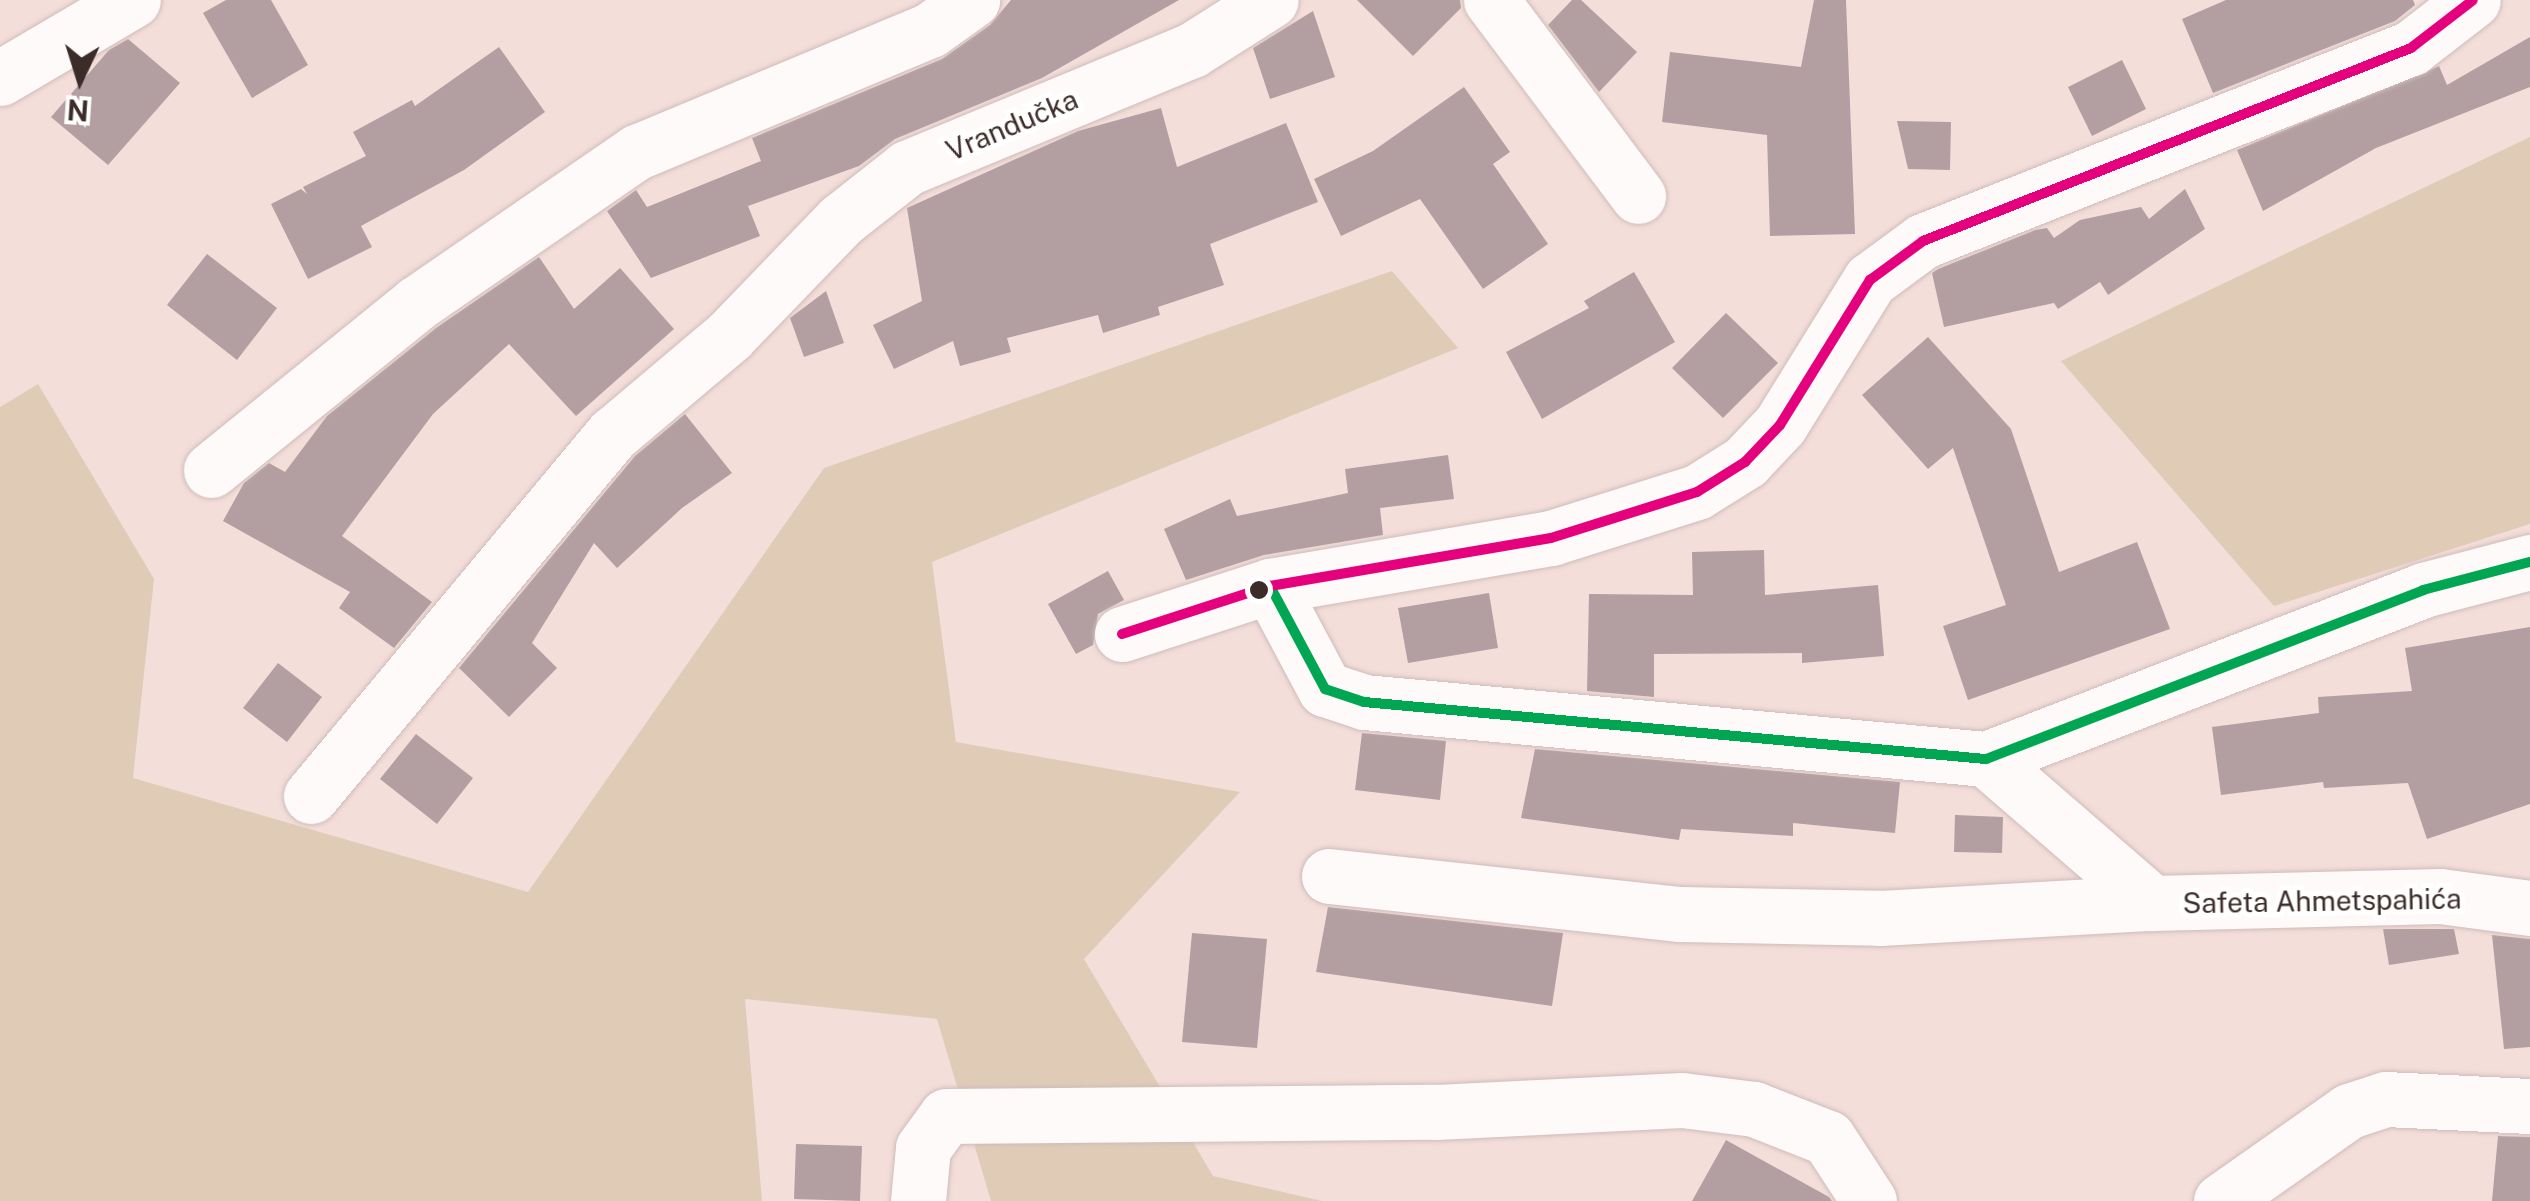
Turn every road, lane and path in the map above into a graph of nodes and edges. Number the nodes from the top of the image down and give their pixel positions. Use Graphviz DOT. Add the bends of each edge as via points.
graph roads {
  1 [pos="972,0"];
  2 [pos="1270,0"];
  3 [pos="1491,0"];
  4 [pos="2472,0"];
  5 [pos="109,7"];
  6 [pos="0,78"];
  7 [pos="1638,196"];
  8 [pos="212,470"];
  9 [pos="2530,562"];
  10 [pos="1270,586"];
  11 [pos="1122,634"];
  12 [pos="1986,759"];
  13 [pos="311,796"];
  14 [pos="1329,876"];
  15 [pos="2152,904"];
  16 [pos="2530,908"];
  17 [pos="2530,1106"];
  18 [pos="918,1201"];
  19 [pos="1870,1201"];
  20 [pos="2222,1201"];
  1 -- 8 [label="street" via="930,30 636,152 418,303"];
  2 -- 13 [label="street, Vrandučka" via="1192,50 907,168 842,220 729,336 613,434"];
  3 -- 7 [label="street"];
  4 -- 10 [label="street" via="2411,48 1923,242 1870,280 1780,425 1745,462 1697,492 1550,538"];
  5 -- 6 [label="street"];
  9 -- 12 [label="street" via="2423,590"];
  10 -- 11 [label="street"];
  10 -- 12 [label="street" via="1325,688 1364,702 1609,730"];
  12 -- 15 [label="street, Safeta Ahmetspahića"];
  14 -- 15 [label="street" via="1680,914 1880,918"];
  15 -- 16 [label="street, Safeta Ahmetspahića" via="2440,896"];
  17 -- 20 [label="street" via="2386,1099 2349,1112"];
  18 -- 19 [label="street" via="931,1130 946,1116 1436,1112 1682,1100 1754,1108 1828,1138"];
}
